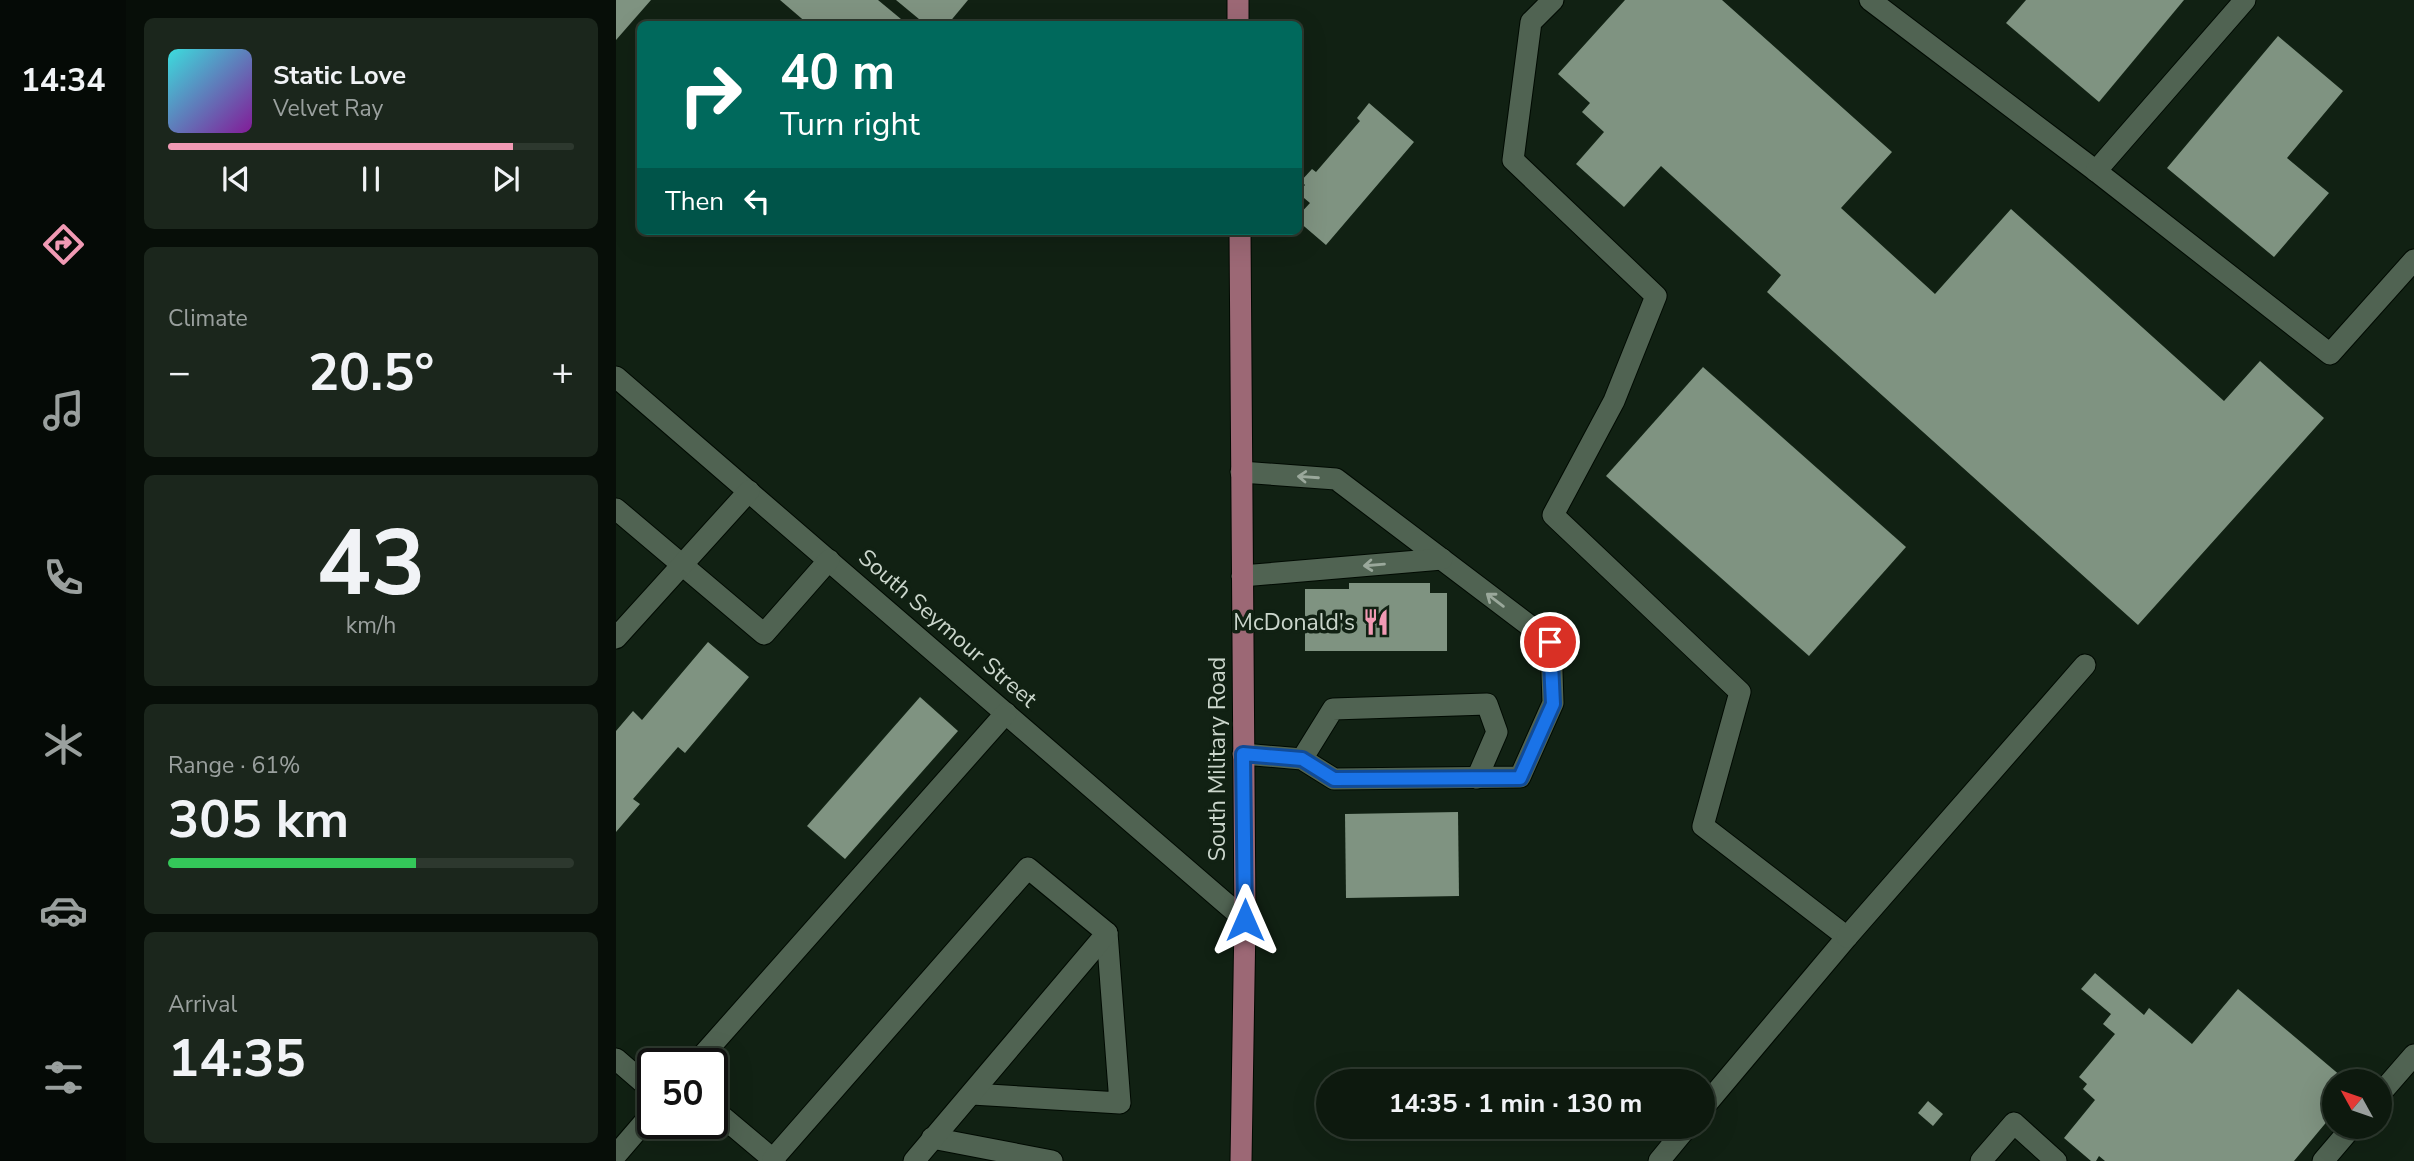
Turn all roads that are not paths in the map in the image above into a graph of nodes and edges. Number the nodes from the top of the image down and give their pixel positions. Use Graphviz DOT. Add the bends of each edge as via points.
graph roads {
  1 [pos="1238,0"];
  2 [pos="1553,0"];
  3 [pos="1870,0"];
  4 [pos="2242,1"];
  5 [pos="1238,21"];
  6 [pos="2096,171"];
  7 [pos="1240,235"];
  8 [pos="2414,260"];
  9 [pos="616,377"];
  10 [pos="1241,472"];
  11 [pos="749,491"];
  12 [pos="616,509"];
  13 [pos="1442,559"];
  14 [pos="829,561"];
  15 [pos="681,566"];
  16 [pos="1242,576"];
  17 [pos="616,638"];
  18 [pos="2085,666"];
  19 [pos="1006,713"];
  20 [pos="1243,754"];
  21 [pos="1302,759"];
  22 [pos="1477,778"];
  23 [pos="1245,920"];
  24 [pos="1107,933"];
  25 [pos="1847,937"];
  26 [pos="709,1048"];
  27 [pos="2414,1055"];
  28 [pos="616,1059"];
  29 [pos="637,1077"];
  30 [pos="2392,1080"];
  31 [pos="972,1094"];
  32 [pos="1715,1094"];
  33 [pos="728,1121"];
  34 [pos="637,1131"];
  35 [pos="932,1138"];
  36 [pos="1677,1139"];
  37 [pos="2342,1139"];
  38 [pos="616,1155"];
  39 [pos="774,1160"];
  40 [pos="914,1161"];
  41 [pos="1052,1161"];
  42 [pos="1241,1161"];
  43 [pos="1658,1161"];
  44 [pos="1981,1161"];
  45 [pos="2056,1161"];
  46 [pos="2323,1161"];
  1 -- 5 [label="main road"];
  2 -- 25 [label="street" via="1531,22 1513,160 1656,296 1614,401 1553,515 1740,692 1703,826"];
  3 -- 6 [label="street"];
  4 -- 6 [label="street"];
  6 -- 8 [label="street" via="2330,354"];
  7 -- 10 [label="main road, South Military Road"];
  9 -- 11 [label="street, South Seymour Street"];
  13 -- 10 [label="street, one-way" via="1336,479"];
  10 -- 16 [label="main road, South Military Road"];
  11 -- 14 [label="street, South Seymour Street"];
  11 -- 15 [label="street"];
  12 -- 15 [label="street"];
  13 -- 16 [label="street, one-way"];
  22 -- 13 [label="street, one-way" via="1520,778 1553,704 1550,642"];
  14 -- 15 [label="street" via="764,634"];
  14 -- 19 [label="street, South Seymour Street"];
  15 -- 17 [label="street"];
  16 -- 20 [label="main road, South Military Road"];
  18 -- 25 [label="street"];
  19 -- 23 [label="street, South Seymour Street"];
  19 -- 26 [label="street"];
  20 -- 21 [label="street"];
  20 -- 23 [label="main road, South Military Road"];
  21 -- 22 [label="street" via="1334,779"];
  21 -- 22 [label="street" via="1333,709 1487,704 1497,732"];
  23 -- 42 [label="main road, South Military Road"];
  24 -- 31 [label="street"];
  24 -- 31 [label="street" via="1120,1103"];
  24 -- 39 [label="street" via="1028,868"];
  25 -- 32 [label="street"];
  27 -- 30 [label="street"];
  28 -- 29 [label="street"];
  31 -- 35 [label="street"];
  33 -- 39 [label="street"];
  34 -- 38 [label="street"];
  35 -- 40 [label="street"];
  35 -- 41 [label="street"];
  36 -- 43 [label="street"];
  37 -- 46 [label="street"];
  44 -- 45 [label="street" via="2014,1123"];
}
